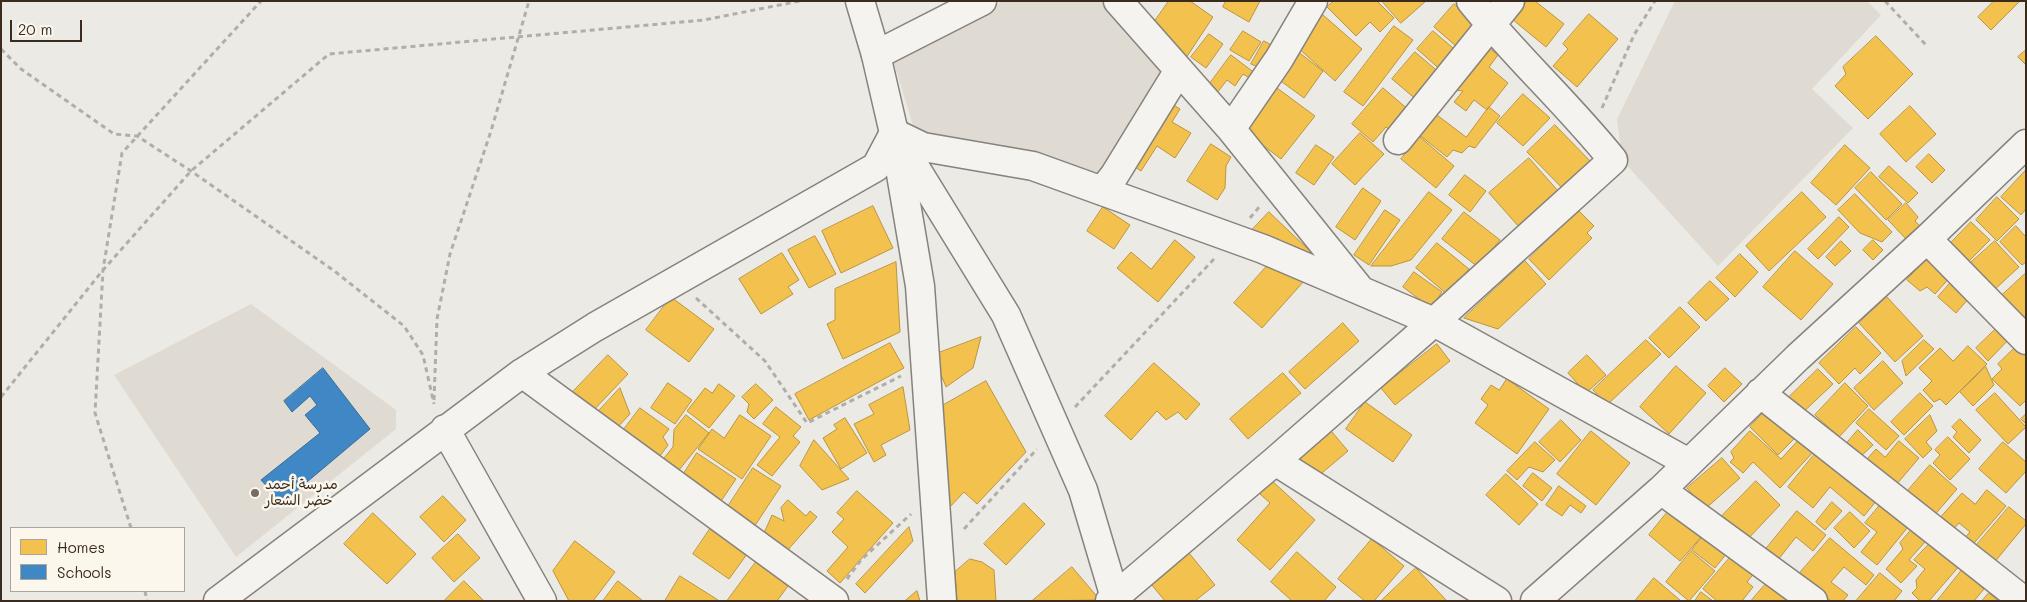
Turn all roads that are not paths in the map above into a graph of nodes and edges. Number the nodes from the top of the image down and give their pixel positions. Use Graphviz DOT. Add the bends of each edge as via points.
graph roads {
  1 [pos="860,1"];
  2 [pos="982,1"];
  3 [pos="1118,1"];
  4 [pos="1471,1"];
  5 [pos="1510,1"];
  6 [pos="1303,5"];
  7 [pos="1491,26"];
  8 [pos="876,55"];
  9 [pos="1178,70"];
  10 [pos="1231,129"];
  11 [pos="894,133"];
  12 [pos="1398,140"];
  13 [pos="2026,144"];
  14 [pos="1102,191"];
  15 [pos="1927,239"];
  16 [pos="1361,291"];
  17 [pos="1434,322"];
  18 [pos="2026,340"];
  19 [pos="522,373"];
  20 [pos="1760,393"];
  21 [pos="445,429"];
  22 [pos="1275,461"];
  23 [pos="1687,462"];
  24 [pos="1661,490"];
  25 [pos="826,599"];
  26 [pos="1113,599"];
  27 [pos="218,601"];
  28 [pos="542,601"];
  29 [pos="793,601"];
  30 [pos="942,601"];
  31 [pos="1497,601"];
  32 [pos="1535,601"];
  33 [pos="1813,601"];
  34 [pos="2024,601"];
  1 -- 8 [label="street"];
  2 -- 8 [label="street"];
  3 -- 9 [label="street"];
  4 -- 7 [label="street"];
  5 -- 7 [label="street"];
  6 -- 10 [label="street" via="1279,59"];
  7 -- 12 [label="street"];
  7 -- 17 [label="street" via="1613,160"];
  8 -- 11 [label="street"];
  9 -- 10 [label="street"];
  9 -- 14 [label="street"];
  10 -- 16 [label="street"];
  11 -- 14 [label="street" via="923,147 1033,166"];
  11 -- 19 [label="street" via="876,167"];
  11 -- 26 [label="street" via="1006,315 1083,490"];
  11 -- 30 [label="street" via="920,286"];
  13 -- 15 [label="street"];
  14 -- 16 [label="street" via="1234,238"];
  15 -- 18 [label="street"];
  15 -- 20 [label="street"];
  16 -- 17 [label="street"];
  17 -- 22 [label="street"];
  17 -- 23 [label="street"];
  19 -- 21 [label="street"];
  19 -- 25 [label="street"];
  20 -- 23 [label="street"];
  20 -- 34 [label="street"];
  21 -- 27 [label="street"];
  21 -- 28 [label="street"];
  22 -- 26 [label="street"];
  22 -- 31 [label="street"];
  23 -- 24 [label="street"];
  24 -- 32 [label="street"];
  24 -- 33 [label="street"];
  25 -- 29 [label="street" via="805,594"];
}
